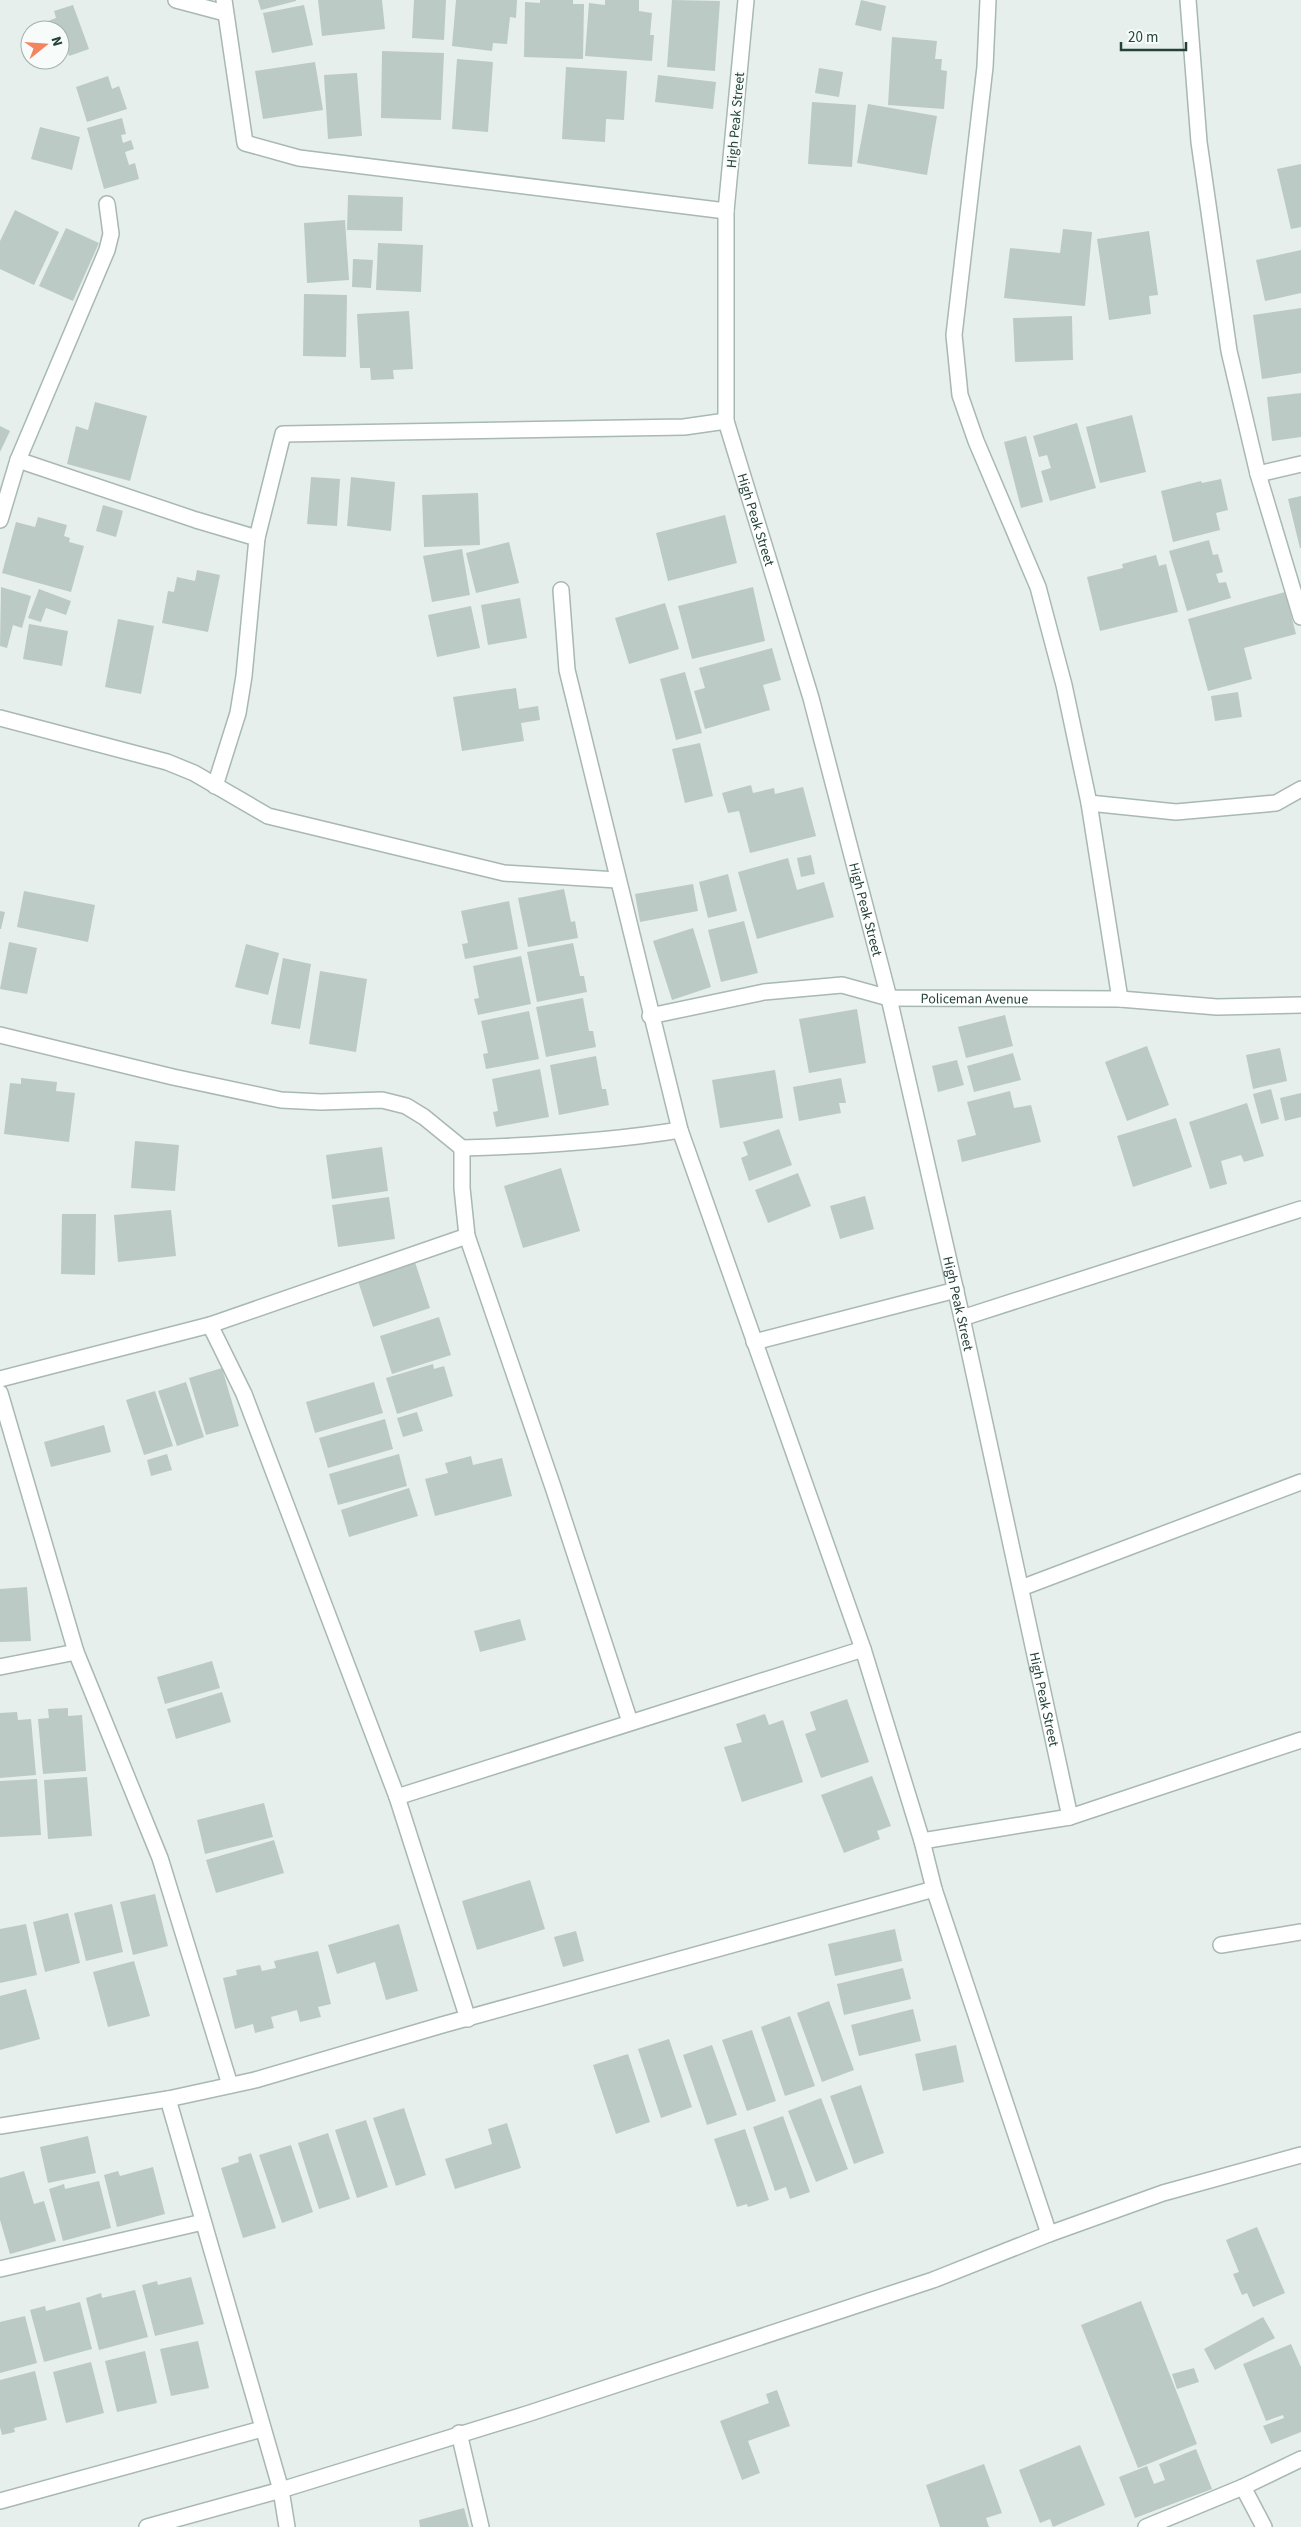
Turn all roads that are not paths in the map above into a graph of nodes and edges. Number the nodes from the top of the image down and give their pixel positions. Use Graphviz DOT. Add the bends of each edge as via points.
graph roads {
  1 [pos="176,0"];
  2 [pos="746,0"];
  3 [pos="988,0"];
  4 [pos="1188,0"];
  5 [pos="225,6"];
  6 [pos="107,204"];
  7 [pos="726,211"];
  8 [pos="726,421"];
  9 [pos="18,460"];
  10 [pos="1301,464"];
  11 [pos="1258,474"];
  12 [pos="0,520"];
  13 [pos="257,538"];
  14 [pos="561,590"];
  15 [pos="1301,617"];
  16 [pos="0,718"];
  17 [pos="214,786"];
  18 [pos="1301,789"];
  19 [pos="1088,803"];
  20 [pos="617,880"];
  21 [pos="888,998"];
  22 [pos="1120,999"];
  23 [pos="1301,1005"];
  24 [pos="650,1016"];
  25 [pos="0,1036"];
  26 [pos="680,1130"];
  27 [pos="462,1148"];
  28 [pos="1301,1209"];
  29 [pos="467,1236"];
  30 [pos="956,1290"];
  31 [pos="962,1318"];
  32 [pos="210,1325"];
  33 [pos="754,1342"];
  34 [pos="0,1379"];
  35 [pos="0,1393"];
  36 [pos="1301,1482"];
  37 [pos="1021,1588"];
  38 [pos="863,1649"];
  39 [pos="76,1652"];
  40 [pos="0,1667"];
  41 [pos="630,1722"];
  42 [pos="1301,1740"];
  43 [pos="397,1797"];
  44 [pos="1070,1817"];
  45 [pos="922,1841"];
  46 [pos="934,1889"];
  47 [pos="1301,1932"];
  48 [pos="1220,1946"];
  49 [pos="468,2019"];
  50 [pos="230,2085"];
  51 [pos="168,2099"];
  52 [pos="0,2126"];
  53 [pos="1301,2155"];
  54 [pos="203,2222"];
  55 [pos="1049,2234"];
  56 [pos="0,2269"];
  57 [pos="262,2429"];
  58 [pos="459,2433"];
  59 [pos="1301,2459"];
  60 [pos="1243,2487"];
  61 [pos="281,2490"];
  62 [pos="0,2501"];
  63 [pos="147,2527"];
  64 [pos="287,2527"];
  65 [pos="480,2527"];
  66 [pos="1146,2527"];
  67 [pos="1264,2527"];
  1 -- 5 [label="street"];
  2 -- 7 [label="street, High Peak Street"];
  3 -- 19 [label="street" via="985,67 954,334 960,395 1038,587 1064,684"];
  4 -- 11 [label="street" via="1199,142 1229,351"];
  5 -- 7 [label="street" via="246,143 299,158"];
  6 -- 9 [label="street" via="111,234 107,250"];
  7 -- 8 [label="street, High Peak Street"];
  8 -- 13 [label="street" via="684,427 283,434"];
  8 -- 21 [label="street, High Peak Street" via="811,698"];
  9 -- 12 [label="street"];
  9 -- 13 [label="street"];
  10 -- 11 [label="street"];
  11 -- 15 [label="street"];
  13 -- 17 [label="street" via="238,713"];
  14 -- 20 [label="street" via="567,670"];
  16 -- 17 [label="street" via="167,762"];
  17 -- 20 [label="street" via="268,816 504,873"];
  18 -- 19 [label="street" via="1276,803 1176,812"];
  19 -- 22 [label="street"];
  20 -- 24 [label="street"];
  21 -- 22 [label="street, Policeman Avenue"];
  21 -- 24 [label="street, Policeman Avenue" via="842,985 764,992"];
  21 -- 30 [label="street, High Peak Street"];
  22 -- 23 [label="street, Policeman Avenue" via="1217,1008"];
  24 -- 26 [label="street"];
  25 -- 27 [label="street" via="280,1100 382,1100 406,1106"];
  26 -- 27 [label="street" via="597,1142"];
  26 -- 33 [label="street"];
  27 -- 29 [label="street"];
  28 -- 31 [label="street"];
  29 -- 32 [label="street"];
  29 -- 41 [label="street" via="554,1487"];
  30 -- 31 [label="street, High Peak Street"];
  30 -- 33 [label="street"];
  31 -- 37 [label="street, High Peak Street"];
  32 -- 34 [label="street"];
  32 -- 43 [label="street" via="244,1394"];
  33 -- 38 [label="street"];
  35 -- 39 [label="street"];
  36 -- 37 [label="street"];
  37 -- 44 [label="street, High Peak Street"];
  38 -- 41 [label="street"];
  38 -- 45 [label="street"];
  39 -- 40 [label="street"];
  39 -- 50 [label="street" via="160,1858"];
  41 -- 43 [label="street"];
  42 -- 44 [label="street"];
  43 -- 49 [label="street"];
  44 -- 45 [label="street"];
  45 -- 46 [label="street"];
  46 -- 49 [label="street"];
  46 -- 55 [label="street"];
  47 -- 48 [label="street"];
  49 -- 50 [label="street"];
  50 -- 51 [label="street"];
  51 -- 52 [label="street"];
  51 -- 54 [label="street"];
  53 -- 55 [label="street" via="1163,2193"];
  54 -- 56 [label="street"];
  54 -- 57 [label="street"];
  55 -- 58 [label="street" via="933,2280 539,2410"];
  57 -- 61 [label="street"];
  57 -- 62 [label="street"];
  58 -- 61 [label="street"];
  58 -- 65 [label="street"];
  59 -- 60 [label="street"];
  60 -- 66 [label="street"];
  60 -- 67 [label="street"];
  61 -- 63 [label="street"];
  61 -- 64 [label="street"];
}
